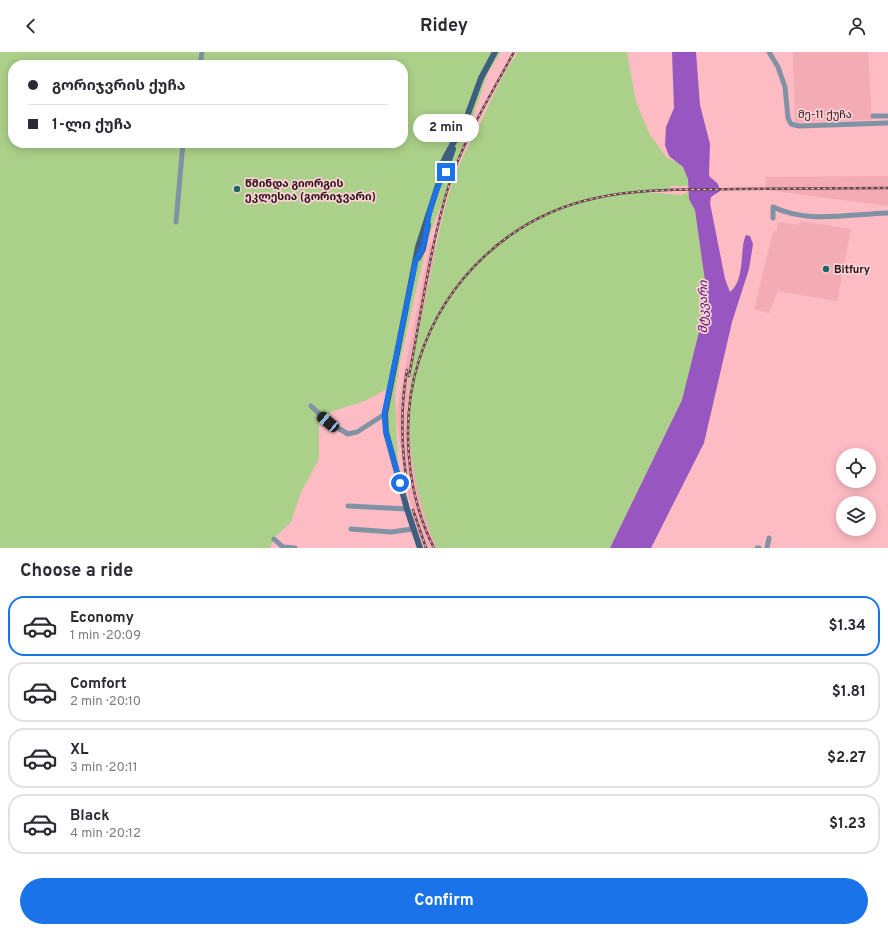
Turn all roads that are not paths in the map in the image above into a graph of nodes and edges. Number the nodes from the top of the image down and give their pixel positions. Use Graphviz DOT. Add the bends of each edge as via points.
graph roads {
  1 [pos="496,52"];
  2 [pos="769,52"];
  3 [pos="873,116"];
  4 [pos="888,116"];
  5 [pos="888,123"];
  6 [pos="183,148"];
  7 [pos="888,213"];
  8 [pos="773,218"];
  9 [pos="176,222"];
  10 [pos="311,406"];
  11 [pos="384,414"];
  12 [pos="348,506"];
  13 [pos="406,509"];
  14 [pos="351,529"];
  15 [pos="413,529"];
  16 [pos="769,538"];
  17 [pos="274,539"];
  18 [pos="295,548"];
  19 [pos="420,548"];
  20 [pos="767,548"];
  1 -- 11 [label="main road" via="481,78 455,141 446,172 439,182 428,221 421,235"];
  2 -- 5 [label="street, მე-11 ქუჩა" via="785,87 788,118 792,124 799,126"];
  3 -- 4 [label="street"];
  6 -- 9 [label="street"];
  7 -- 8 [label="street" via="822,217 785,213 773,207"];
  10 -- 11 [label="street" via="328,422 348,434 357,432"];
  11 -- 13 [label="main road" via="386,432"];
  12 -- 13 [label="street"];
  13 -- 15 [label="main road"];
  14 -- 15 [label="street" via="391,532"];
  15 -- 19 [label="main road"];
  16 -- 20 [label="street"];
  17 -- 18 [label="street" via="282,547"];
}
